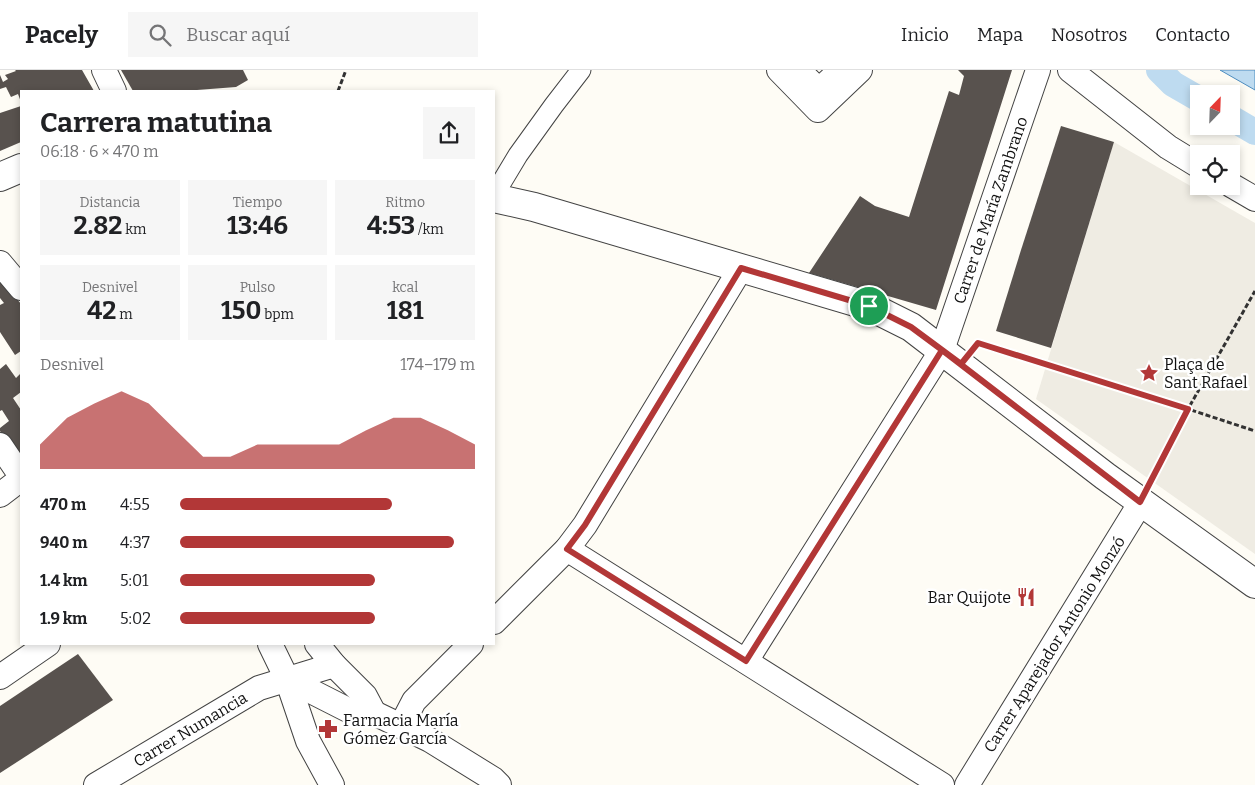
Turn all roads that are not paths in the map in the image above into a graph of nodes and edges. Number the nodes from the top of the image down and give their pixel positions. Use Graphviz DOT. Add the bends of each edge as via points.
graph roads {
  1 [pos="104,70"];
  2 [pos="581,70"];
  3 [pos="779,70"];
  4 [pos="802,70"];
  5 [pos="837,70"];
  6 [pos="860,70"];
  7 [pos="1038,70"];
  8 [pos="1070,70"];
  9 [pos="114,90"];
  10 [pos="1190,160"];
  11 [pos="20,168"];
  12 [pos="0,177"];
  13 [pos="1240,190"];
  14 [pos="495,194"];
  15 [pos="495,196"];
  16 [pos="1255,199"];
  17 [pos="0,263"];
  18 [pos="741,268"];
  19 [pos="20,287"];
  20 [pos="951,357"];
  21 [pos="0,445"];
  22 [pos="20,475"];
  23 [pos="20,481"];
  24 [pos="0,494"];
  25 [pos="1140,502"];
  26 [pos="567,549"];
  27 [pos="1255,584"];
  28 [pos="495,621"];
  29 [pos="47,645"];
  30 [pos="270,645"];
  31 [pos="318,645"];
  32 [pos="471,645"];
  33 [pos="746,661"];
  34 [pos="334,665"];
  35 [pos="0,677"];
  36 [pos="287,680"];
  37 [pos="374,714"];
  38 [pos="401,726"];
  39 [pos="96,785"];
  40 [pos="332,785"];
  41 [pos="500,785"];
  42 [pos="942,785"];
  43 [pos="967,785"];
  1 -- 9 [label="street"];
  2 -- 14 [label="street" via="518,156"];
  3 -- 6 [label="street" via="818,110"];
  4 -- 5 [label="street" via="819,87"];
  7 -- 20 [label="street, Carrer de María Zambrano"];
  8 -- 10 [label="street"];
  11 -- 12 [label="street"];
  13 -- 16 [label="street"];
  15 -- 18 [label="street"];
  17 -- 19 [label="street"];
  18 -- 20 [label="street" via="869,306 911,327"];
  18 -- 26 [label="street" via="585,525"];
  20 -- 25 [label="street"];
  20 -- 33 [label="street, Carrer de María Zambrano"];
  21 -- 22 [label="street"];
  23 -- 24 [label="street"];
  25 -- 27 [label="street"];
  25 -- 43 [label="street, Carrer Aparejador Antonio Monzó"];
  26 -- 28 [label="street"];
  26 -- 33 [label="street"];
  29 -- 35 [label="street"];
  30 -- 36 [label="street"];
  31 -- 34 [label="street"];
  32 -- 38 [label="street" via="414,701"];
  33 -- 42 [label="street"];
  34 -- 36 [label="street, Carrer Numancia"];
  34 -- 37 [label="street" via="365,696"];
  36 -- 37 [label="street" via="352,712"];
  36 -- 39 [label="street, Carrer Numancia" via="259,688"];
  36 -- 40 [label="street" via="308,742"];
  37 -- 38 [label="street"];
  38 -- 41 [label="street" via="430,740"];
}
